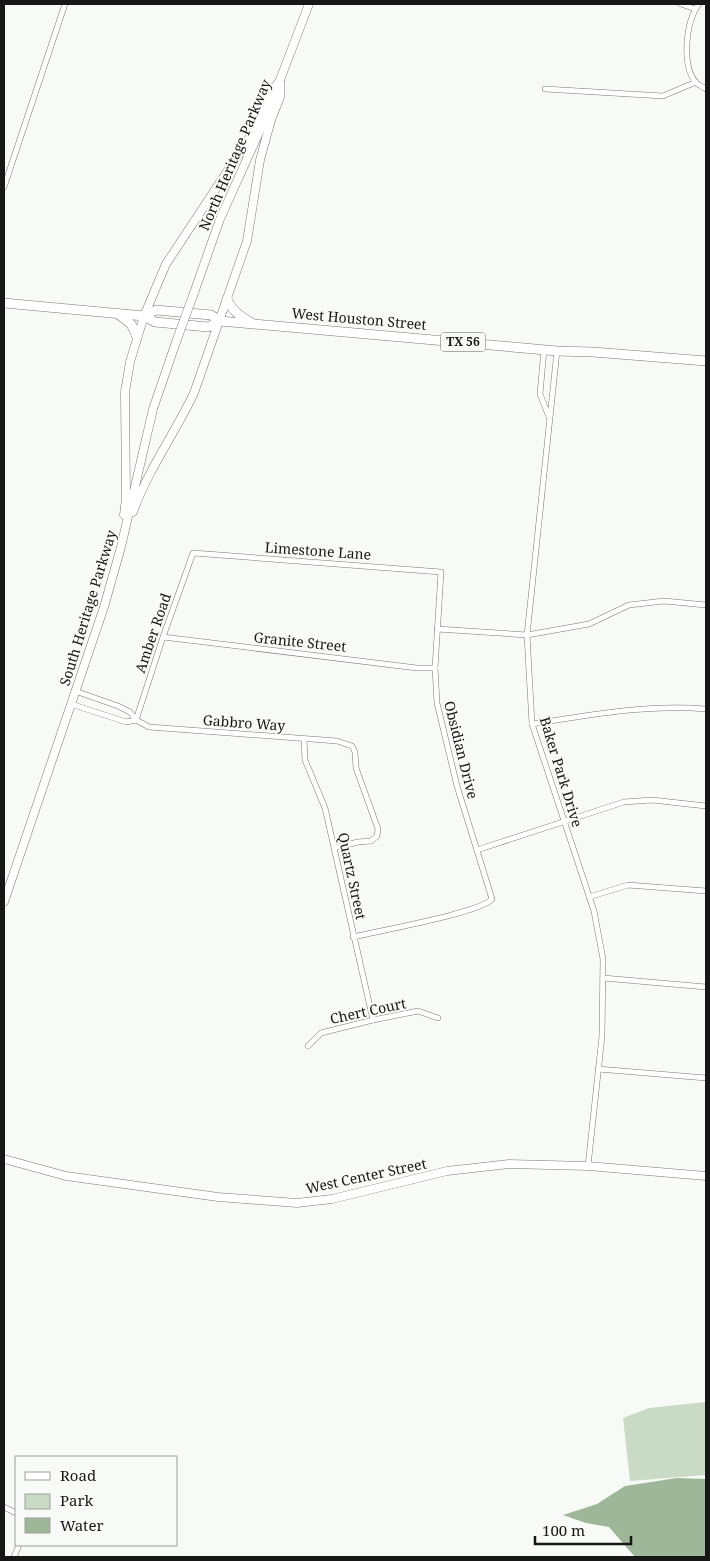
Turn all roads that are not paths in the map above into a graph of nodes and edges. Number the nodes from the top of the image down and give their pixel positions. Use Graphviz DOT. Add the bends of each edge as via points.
graph roads {
  1 [pos="65,4"];
  2 [pos="308,4"];
  3 [pos="682,4"];
  4 [pos="699,4"];
  5 [pos="695,10"];
  6 [pos="280,81"];
  7 [pos="696,82"];
  8 [pos="545,89"];
  9 [pos="706,89"];
  10 [pos="4,187"];
  11 [pos="227,298"];
  12 [pos="4,303"];
  13 [pos="118,314"];
  14 [pos="144,316"];
  15 [pos="185,317"];
  16 [pos="220,321"];
  17 [pos="255,324"];
  18 [pos="137,337"];
  19 [pos="544,349"];
  20 [pos="557,351"];
  21 [pos="706,361"];
  22 [pos="550,418"];
  23 [pos="121,547"];
  24 [pos="193,553"];
  25 [pos="442,572"];
  26 [pos="706,605"];
  27 [pos="437,628"];
  28 [pos="527,635"];
  29 [pos="163,636"];
  30 [pos="435,668"];
  31 [pos="75,691"];
  32 [pos="71,704"];
  33 [pos="706,708"];
  34 [pos="136,720"];
  35 [pos="532,724"];
  36 [pos="304,739"];
  37 [pos="706,806"];
  38 [pos="563,821"];
  39 [pos="334,848"];
  40 [pos="477,850"];
  41 [pos="706,891"];
  42 [pos="589,897"];
  43 [pos="4,902"];
  44 [pos="353,936"];
  45 [pos="602,978"];
  46 [pos="706,987"];
  47 [pos="438,1018"];
  48 [pos="373,1020"];
  49 [pos="308,1046"];
  50 [pos="598,1069"];
  51 [pos="706,1078"];
  52 [pos="4,1159"];
  53 [pos="588,1166"];
  54 [pos="706,1176"];
  1 -- 10 [label="street"];
  2 -- 6 [label="main road, North Heritage Parkway"];
  3 -- 5 [label="street"];
  4 -- 5 [label="street"];
  5 -- 7 [label="street" via="687,36 688,64"];
  6 -- 11 [label="main road" via="280,97 260,160 247,241"];
  6 -- 14 [label="main road" via="269,93 248,140 166,264"];
  6 -- 15 [label="main road, North Heritage Parkway, bridge" via="220,219"];
  7 -- 8 [label="street" via="663,96"];
  7 -- 9 [label="street"];
  11 -- 16 [label="main road"];
  11 -- 17 [label="main road" via="236,313"];
  12 -- 13 [label="main road, West Houston Street / TX 56"];
  13 -- 14 [label="main road, West Houston Street / TX 56"];
  13 -- 18 [label="main road" via="131,324"];
  14 -- 16 [label="main road, West Houston Street / TX 56" via="155,322 208,327"];
  14 -- 18 [label="main road"];
  15 -- 23 [label="main road, South Heritage Parkway, bridge" via="154,409"];
  16 -- 17 [label="main road, West Houston Street / TX 56"];
  16 -- 23 [label="main road" via="194,392 146,484"];
  17 -- 19 [label="main road, West Houston Street / TX 56"];
  18 -- 23 [label="main road" via="125,392 126,498"];
  19 -- 20 [label="main road, West Houston Street / TX 56"];
  19 -- 22 [label="street" via="540,394"];
  20 -- 21 [label="main road, West Houston Street / TX 56"];
  20 -- 22 [label="street, Baker Park Drive"];
  22 -- 28 [label="street, Baker Park Drive"];
  23 -- 31 [label="main road, South Heritage Parkway"];
  24 -- 25 [label="street, Limestone Lane"];
  24 -- 29 [label="street, Amber Road"];
  25 -- 27 [label="street, Obsidian Drive"];
  26 -- 28 [label="street" via="664,601 630,605 588,624"];
  27 -- 28 [label="street"];
  27 -- 30 [label="street, Obsidian Drive"];
  28 -- 35 [label="street, Baker Park Drive"];
  29 -- 30 [label="street, Granite Street"];
  29 -- 34 [label="street, Amber Road"];
  30 -- 40 [label="street, Obsidian Drive" via="443,732"];
  31 -- 32 [label="main road, South Heritage Parkway"];
  31 -- 34 [label="street, Gabbro Way" via="118,706 130,712"];
  32 -- 34 [label="street, Gabbro Way" via="126,722"];
  32 -- 43 [label="main road, South Heritage Parkway"];
  33 -- 35 [label="street" via="622,710"];
  34 -- 36 [label="street, Gabbro Way" via="149,727"];
  35 -- 38 [label="street, Baker Park Drive"];
  36 -- 39 [label="street, Quartz Street" via="305,760 325,808"];
  36 -- 39 [label="street, Gabbro Way" via="337,741 352,746 356,768 378,829 377,836 371,841"];
  37 -- 38 [label="street" via="652,800 624,802"];
  38 -- 40 [label="street"];
  38 -- 42 [label="street, Baker Park Drive"];
  39 -- 44 [label="street, Quartz Street"];
  40 -- 44 [label="street, Obsidian Drive" via="492,899 488,904"];
  41 -- 42 [label="street" via="628,885"];
  42 -- 45 [label="street, Baker Park Drive" via="603,959"];
  44 -- 48 [label="street, Quartz Street"];
  45 -- 46 [label="street"];
  45 -- 50 [label="street, Baker Park Drive" via="602,1036"];
  47 -- 48 [label="street, Chert Court" via="418,1012"];
  48 -- 49 [label="street, Chert Court" via="321,1032"];
  50 -- 51 [label="street"];
  50 -- 53 [label="street, Baker Park Drive"];
  52 -- 53 [label="main road, West Center Street" via="66,1176 218,1197 297,1203 332,1199 447,1171 509,1164"];
  53 -- 54 [label="main road, West Center Street"];
}
